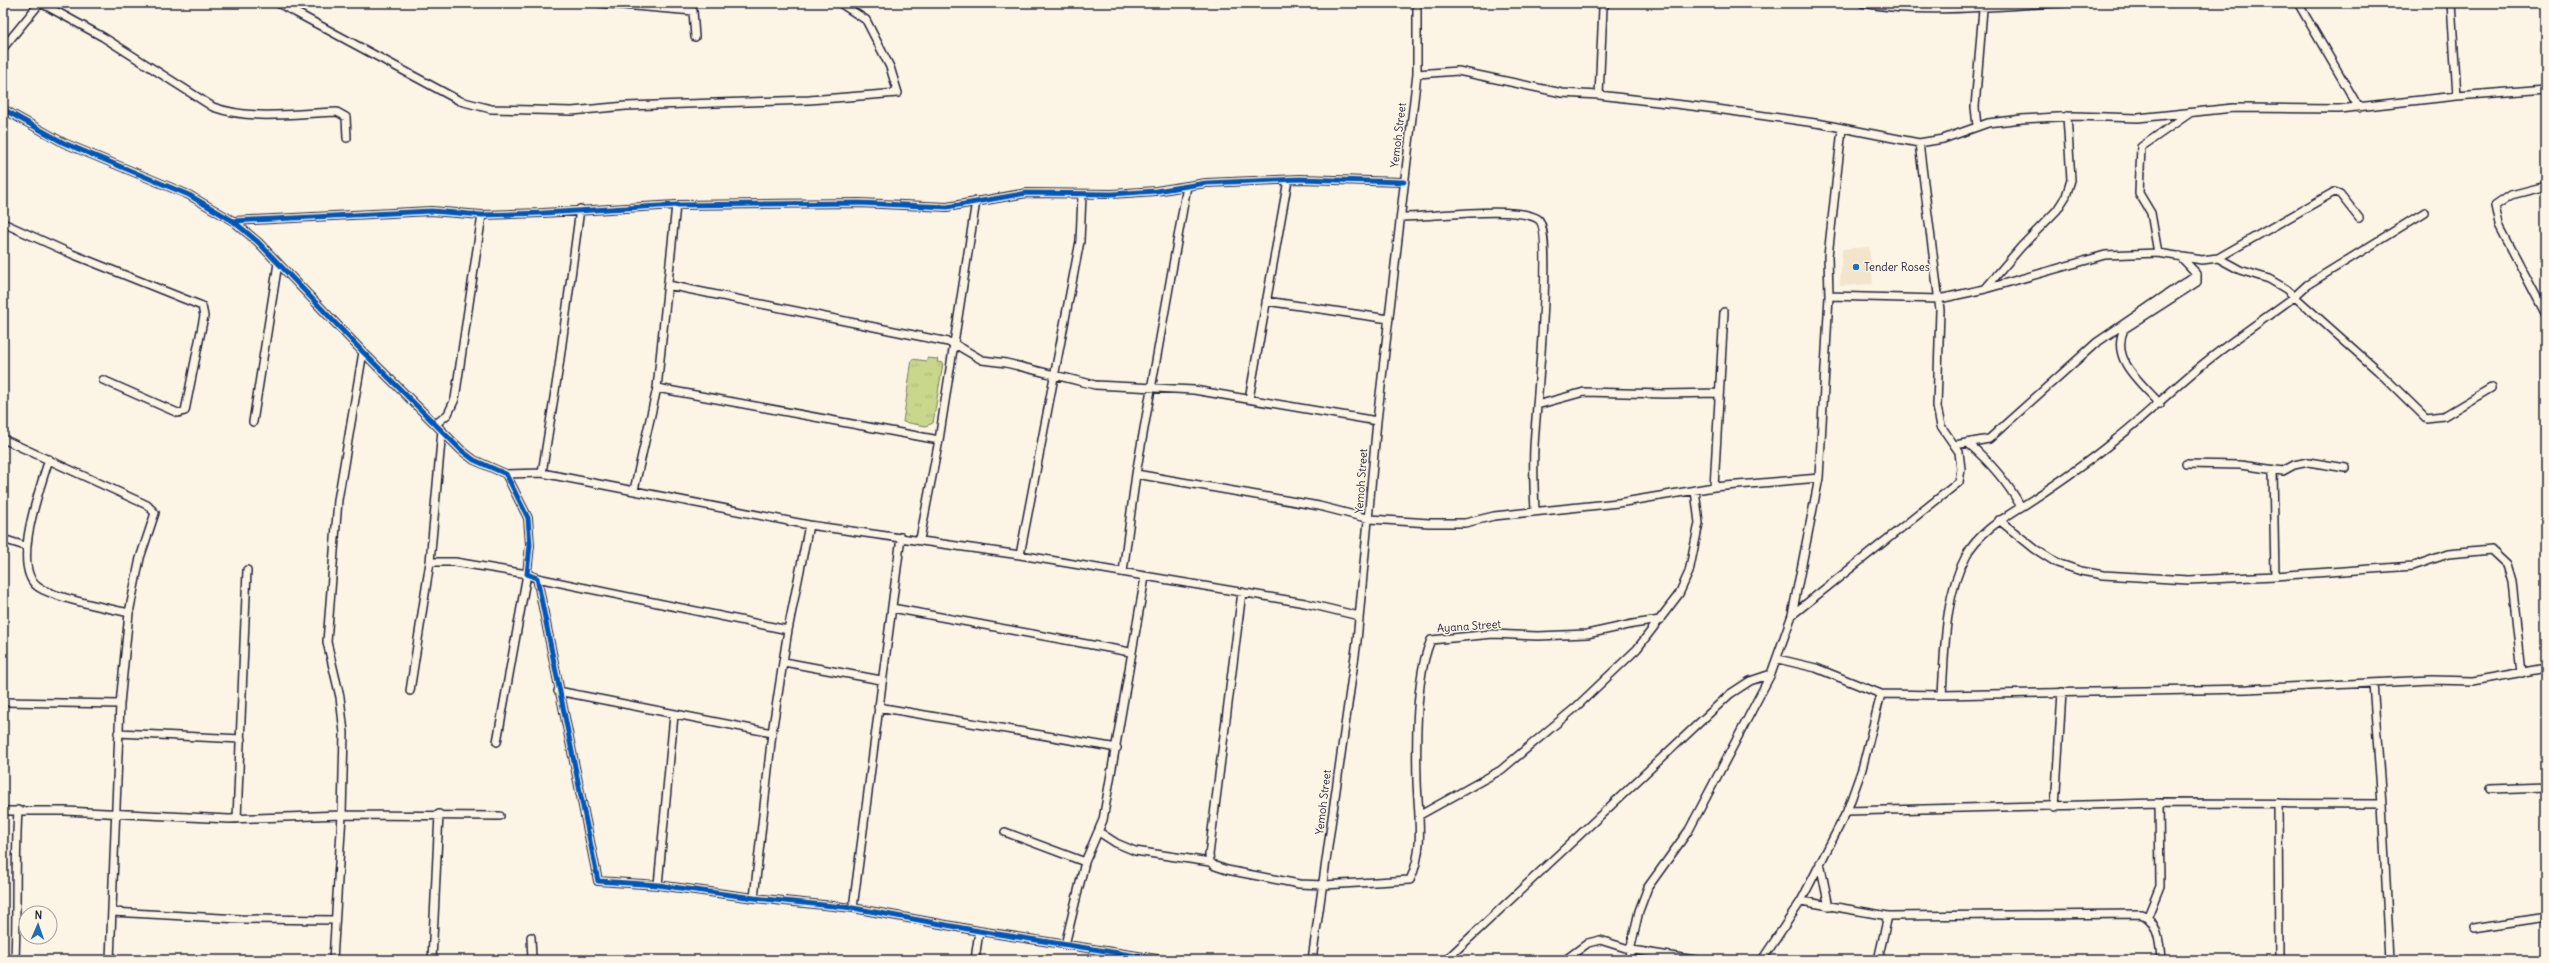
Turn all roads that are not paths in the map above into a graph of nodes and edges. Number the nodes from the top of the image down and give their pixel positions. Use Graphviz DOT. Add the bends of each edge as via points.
graph roads {
  1 [pos="40,3"];
  2 [pos="278,3"];
  3 [pos="599,3"];
  4 [pos="840,3"];
  5 [pos="1417,3"];
  6 [pos="1606,3"];
  7 [pos="1862,3"];
  8 [pos="2064,3"];
  9 [pos="2298,3"];
  10 [pos="2451,3"];
  11 [pos="1983,9"];
  12 [pos="694,37"];
  13 [pos="3,48"];
  14 [pos="1417,74"];
  15 [pos="2546,89"];
  16 [pos="1599,95"];
  17 [pos="2456,96"];
  18 [pos="2359,108"];
  19 [pos="3,109"];
  20 [pos="2191,112"];
  21 [pos="2067,116"];
  22 [pos="1977,126"];
  23 [pos="1842,129"];
  24 [pos="347,138"];
  25 [pos="1919,143"];
  26 [pos="1288,180"];
  27 [pos="1404,182"];
  28 [pos="1187,186"];
  29 [pos="2546,186"];
  30 [pos="1082,195"];
  31 [pos="976,201"];
  32 [pos="676,205"];
  33 [pos="580,209"];
  34 [pos="2425,212"];
  35 [pos="482,215"];
  36 [pos="1402,217"];
  37 [pos="2359,218"];
  38 [pos="233,220"];
  39 [pos="3,223"];
  40 [pos="2158,253"];
  41 [pos="2180,256"];
  42 [pos="2218,258"];
  43 [pos="278,262"];
  44 [pos="2197,274"];
  45 [pos="668,285"];
  46 [pos="1985,289"];
  47 [pos="1829,296"];
  48 [pos="2294,297"];
  49 [pos="1939,299"];
  50 [pos="1266,301"];
  51 [pos="1724,312"];
  52 [pos="2546,316"];
  53 [pos="1389,319"];
  54 [pos="953,343"];
  55 [pos="363,352"];
  56 [pos="1054,377"];
  57 [pos="103,380"];
  58 [pos="657,388"];
  59 [pos="1153,388"];
  60 [pos="2491,388"];
  61 [pos="1719,393"];
  62 [pos="1248,399"];
  63 [pos="2160,404"];
  64 [pos="1538,405"];
  65 [pos="1377,421"];
  66 [pos="253,422"];
  67 [pos="436,424"];
  68 [pos="442,430"];
  69 [pos="3,439"];
  70 [pos="939,440"];
  71 [pos="1968,443"];
  72 [pos="1955,445"];
  73 [pos="49,459"];
  74 [pos="2186,464"];
  75 [pos="2346,468"];
  76 [pos="2273,470"];
  77 [pos="542,473"];
  78 [pos="506,474"];
  79 [pos="1136,474"];
  80 [pos="1819,478"];
  81 [pos="1714,487"];
  82 [pos="634,490"];
  83 [pos="1695,490"];
  84 [pos="2021,507"];
  85 [pos="1535,511"];
  86 [pos="1370,519"];
  87 [pos="1999,520"];
  88 [pos="809,525"];
  89 [pos="901,537"];
  90 [pos="3,539"];
  91 [pos="920,539"];
  92 [pos="26,546"];
  93 [pos="1020,555"];
  94 [pos="430,562"];
  95 [pos="247,570"];
  96 [pos="1123,572"];
  97 [pos="527,574"];
  98 [pos="2275,576"];
  99 [pos="1145,577"];
  100 [pos="537,578"];
  101 [pos="1242,592"];
  102 [pos="892,608"];
  103 [pos="129,613"];
  104 [pos="1792,615"];
  105 [pos="1359,616"];
  106 [pos="1660,620"];
  107 [pos="788,630"];
  108 [pos="1130,652"];
  109 [pos="1778,659"];
  110 [pos="784,662"];
  111 [pos="2546,668"];
  112 [pos="2522,673"];
  113 [pos="1771,674"];
  114 [pos="881,680"];
  115 [pos="2373,683"];
  116 [pos="410,691"];
  117 [pos="558,691"];
  118 [pos="2062,692"];
  119 [pos="1881,694"];
  120 [pos="1942,695"];
  121 [pos="3,702"];
  122 [pos="120,704"];
  123 [pos="878,707"];
  124 [pos="674,715"];
  125 [pos="772,733"];
  126 [pos="118,734"];
  127 [pos="241,739"];
  128 [pos="497,742"];
  129 [pos="1117,748"];
  130 [pos="2546,787"];
  131 [pos="2490,789"];
  132 [pos="2159,803"];
  133 [pos="2278,803"];
  134 [pos="2382,804"];
  135 [pos="2055,808"];
  136 [pos="18,810"];
  137 [pos="3,811"];
  138 [pos="1847,811"];
  139 [pos="116,813"];
  140 [pos="439,814"];
  141 [pos="342,815"];
  142 [pos="1420,815"];
  143 [pos="500,816"];
  144 [pos="237,819"];
  145 [pos="1005,832"];
  146 [pos="1099,832"];
  147 [pos="1085,862"];
  148 [pos="1210,862"];
  149 [pos="1820,862"];
  150 [pos="658,885"];
  151 [pos="1324,885"];
  152 [pos="754,898"];
  153 [pos="1801,901"];
  154 [pos="1829,907"];
  155 [pos="852,908"];
  156 [pos="112,912"];
  157 [pos="1888,916"];
  158 [pos="2148,916"];
  159 [pos="2546,917"];
  160 [pos="334,920"];
  161 [pos="2474,928"];
  162 [pos="979,931"];
  163 [pos="531,937"];
  164 [pos="1065,945"];
  165 [pos="1632,950"];
  166 [pos="15,960"];
  167 [pos="110,960"];
  168 [pos="333,960"];
  169 [pos="432,960"];
  170 [pos="532,960"];
  171 [pos="975,960"];
  172 [pos="1163,960"];
  173 [pos="1312,960"];
  174 [pos="1446,960"];
  175 [pos="1565,960"];
  176 [pos="1628,960"];
  177 [pos="1695,960"];
  178 [pos="1762,960"];
  179 [pos="1878,960"];
  180 [pos="2161,960"];
  181 [pos="2279,960"];
  182 [pos="2390,960"];
  1 -- 13 [label="street"];
  1 -- 24 [label="street" via="103,37 213,107 228,113 245,114 337,112 346,117"];
  2 -- 4 [label="street" via="460,101 491,109 572,111 626,106 809,100 898,93 890,67 866,20"];
  3 -- 12 [label="street" via="693,11"];
  5 -- 14 [label="street, Yemoh Street"];
  6 -- 16 [label="street" via="1603,8"];
  7 -- 11 [label="street" via="1909,10"];
  8 -- 11 [label="street"];
  9 -- 18 [label="street"];
  10 -- 17 [label="street"];
  11 -- 22 [label="street" via="1975,107"];
  14 -- 16 [label="street" via="1458,71 1562,93"];
  14 -- 27 [label="street, Yemoh Street"];
  15 -- 17 [label="street"];
  16 -- 23 [label="street" via="1717,109"];
  17 -- 18 [label="street"];
  18 -- 20 [label="street" via="2233,108"];
  19 -- 38 [label="street" via="64,142 189,195"];
  20 -- 21 [label="street" via="2138,118"];
  20 -- 40 [label="street" via="2141,148 2140,193 2151,213"];
  21 -- 22 [label="street"];
  21 -- 46 [label="street" via="2071,180 2066,196 2057,210"];
  22 -- 25 [label="street" via="1943,139"];
  23 -- 25 [label="street"];
  23 -- 47 [label="street" via="1828,256"];
  25 -- 49 [label="street"];
  26 -- 27 [label="street"];
  26 -- 28 [label="street"];
  26 -- 50 [label="street"];
  27 -- 36 [label="street, Yemoh Street"];
  28 -- 30 [label="street" via="1156,191"];
  28 -- 59 [label="street"];
  29 -- 52 [label="street" via="2511,195 2495,206 2499,225"];
  30 -- 31 [label="street" via="1027,193"];
  30 -- 56 [label="street" via="1080,241"];
  31 -- 32 [label="street" via="947,207 859,203"];
  31 -- 54 [label="street"];
  32 -- 33 [label="street"];
  32 -- 45 [label="street"];
  33 -- 35 [label="street"];
  33 -- 77 [label="street"];
  34 -- 48 [label="street" via="2307,285"];
  35 -- 38 [label="street" via="431,211"];
  35 -- 67 [label="street" via="455,399 448,414"];
  36 -- 53 [label="street, Yemoh Street"];
  36 -- 64 [label="street" via="1509,213 1531,215 1540,220 1544,229 1545,264"];
  37 -- 42 [label="street" via="2340,194 2334,192"];
  38 -- 43 [label="street"];
  39 -- 57 [label="street" via="72,254 202,306 204,316 186,411 178,413"];
  40 -- 41 [label="street"];
  40 -- 46 [label="street" via="2105,255"];
  41 -- 42 [label="street" via="2202,260"];
  41 -- 44 [label="street"];
  42 -- 48 [label="street" via="2240,270 2269,279"];
  43 -- 55 [label="street"];
  43 -- 66 [label="street"];
  44 -- 63 [label="street" via="2197,282 2124,329 2120,339 2122,360"];
  44 -- 71 [label="street" via="2096,343 1989,439"];
  45 -- 54 [label="street"];
  45 -- 58 [label="street"];
  46 -- 49 [label="street"];
  47 -- 49 [label="street"];
  47 -- 80 [label="street"];
  48 -- 60 [label="street" via="2426,418 2444,416"];
  48 -- 63 [label="street" via="2201,366"];
  49 -- 72 [label="street" via="1937,406 1941,426"];
  50 -- 53 [label="street"];
  50 -- 62 [label="street"];
  51 -- 61 [label="street"];
  53 -- 65 [label="street, Yemoh Street"];
  54 -- 56 [label="street" via="982,360 1006,363"];
  54 -- 70 [label="street"];
  55 -- 67 [label="street"];
  55 -- 141 [label="street" via="337,506 327,642 343,715"];
  56 -- 59 [label="street" via="1095,385"];
  56 -- 93 [label="street"];
  58 -- 70 [label="street"];
  58 -- 82 [label="street"];
  59 -- 62 [label="street" via="1194,390"];
  59 -- 79 [label="street"];
  61 -- 64 [label="street" via="1584,392"];
  61 -- 81 [label="street"];
  62 -- 65 [label="street"];
  63 -- 84 [label="street" via="2116,440"];
  64 -- 85 [label="street" via="1534,447"];
  65 -- 86 [label="street, Yemoh Street"];
  67 -- 68 [label="street"];
  68 -- 78 [label="street" via="474,460"];
  68 -- 94 [label="street"];
  69 -- 73 [label="street"];
  70 -- 91 [label="street"];
  71 -- 72 [label="street"];
  71 -- 84 [label="street" via="1993,464"];
  72 -- 104 [label="street" via="1960,452 1959,482"];
  73 -- 92 [label="street"];
  73 -- 103 [label="street" via="154,510 155,517 140,558"];
  74 -- 76 [label="street" via="2240,465"];
  75 -- 76 [label="street" via="2308,462 2283,471"];
  76 -- 98 [label="street"];
  77 -- 78 [label="street"];
  77 -- 82 [label="street"];
  78 -- 97 [label="street" via="528,518 530,545"];
  79 -- 86 [label="street" via="1319,506"];
  79 -- 96 [label="street"];
  80 -- 81 [label="street"];
  80 -- 104 [label="street"];
  81 -- 83 [label="street"];
  82 -- 88 [label="street"];
  83 -- 85 [label="street" via="1656,495 1638,501"];
  83 -- 106 [label="street" via="1699,523 1689,572 1679,594"];
  84 -- 87 [label="street"];
  85 -- 86 [label="street" via="1465,523 1429,524"];
  86 -- 105 [label="street, Yemoh Street"];
  87 -- 98 [label="street" via="2057,563 2081,571 2103,575 2188,580"];
  87 -- 120 [label="street" via="1966,555 1955,583 1946,629"];
  88 -- 89 [label="street"];
  88 -- 107 [label="street"];
  89 -- 91 [label="street"];
  89 -- 102 [label="street"];
  90 -- 92 [label="street"];
  91 -- 93 [label="street"];
  92 -- 103 [label="street" via="29,575 40,588"];
  93 -- 96 [label="street"];
  94 -- 97 [label="street" via="455,562"];
  94 -- 116 [label="street"];
  95 -- 127 [label="street"];
  96 -- 99 [label="street"];
  97 -- 100 [label="street"];
  97 -- 128 [label="street"];
  98 -- 112 [label="street" via="2413,566 2448,554 2491,550 2507,565 2512,582"];
  99 -- 101 [label="street"];
  99 -- 108 [label="street"];
  100 -- 107 [label="street"];
  100 -- 117 [label="street"];
  101 -- 105 [label="street"];
  101 -- 148 [label="street"];
  102 -- 108 [label="street"];
  102 -- 114 [label="street"];
  103 -- 122 [label="street"];
  104 -- 109 [label="street"];
  105 -- 151 [label="street, Yemoh Street"];
  106 -- 142 [label="street" via="1637,649 1575,708 1501,770"];
  106 -- 142 [label="street, Ayana Street" via="1587,634 1493,634 1431,640 1425,652 1419,696 1417,780"];
  107 -- 110 [label="street"];
  108 -- 129 [label="street"];
  109 -- 113 [label="street"];
  109 -- 119 [label="street" via="1816,668"];
  110 -- 114 [label="street"];
  110 -- 125 [label="street"];
  111 -- 112 [label="street"];
  112 -- 115 [label="street" via="2473,681"];
  113 -- 165 [label="street" via="1689,830 1648,887 1639,911"];
  113 -- 174 [label="street" via="1750,681 1730,694"];
  114 -- 123 [label="street"];
  115 -- 118 [label="street" via="2248,689"];
  115 -- 134 [label="street"];
  117 -- 124 [label="street"];
  117 -- 150 [label="street" via="598,881"];
  118 -- 120 [label="street"];
  118 -- 135 [label="street"];
  119 -- 120 [label="street"];
  119 -- 138 [label="street" via="1862,769"];
  121 -- 122 [label="street"];
  122 -- 126 [label="street"];
  123 -- 129 [label="street"];
  123 -- 155 [label="street"];
  124 -- 125 [label="street"];
  124 -- 150 [label="street"];
  125 -- 152 [label="street"];
  126 -- 127 [label="street"];
  126 -- 139 [label="street"];
  127 -- 144 [label="street"];
  129 -- 146 [label="street"];
  130 -- 131 [label="street"];
  132 -- 133 [label="street"];
  132 -- 135 [label="street"];
  132 -- 158 [label="street" via="2160,886"];
  133 -- 134 [label="street"];
  133 -- 181 [label="street"];
  134 -- 182 [label="street"];
  135 -- 138 [label="street"];
  136 -- 137 [label="street"];
  136 -- 139 [label="street"];
  136 -- 166 [label="street"];
  138 -- 149 [label="street"];
  139 -- 144 [label="street"];
  139 -- 156 [label="street"];
  140 -- 141 [label="street"];
  140 -- 143 [label="street"];
  140 -- 169 [label="street"];
  141 -- 144 [label="street"];
  141 -- 160 [label="street"];
  142 -- 151 [label="street" via="1418,849 1410,880"];
  145 -- 147 [label="street"];
  146 -- 147 [label="street"];
  146 -- 148 [label="street" via="1135,851"];
  147 -- 164 [label="street"];
  148 -- 151 [label="street" via="1227,870 1299,884"];
  149 -- 153 [label="street"];
  149 -- 154 [label="street"];
  150 -- 152 [label="street"];
  151 -- 173 [label="street, Yemoh Street"];
  152 -- 155 [label="street"];
  153 -- 154 [label="street"];
  153 -- 178 [label="street"];
  154 -- 157 [label="street"];
  155 -- 162 [label="street"];
  156 -- 160 [label="street" via="240,919"];
  156 -- 167 [label="street"];
  157 -- 158 [label="street"];
  157 -- 179 [label="street"];
  158 -- 180 [label="street" via="2153,922 2160,945"];
  159 -- 161 [label="street"];
  160 -- 168 [label="street"];
  162 -- 164 [label="street"];
  162 -- 171 [label="street"];
  163 -- 170 [label="street"];
  164 -- 172 [label="street"];
  165 -- 175 [label="street" via="1600,940 1588,943"];
  165 -- 176 [label="street"];
  165 -- 177 [label="street"];
}
